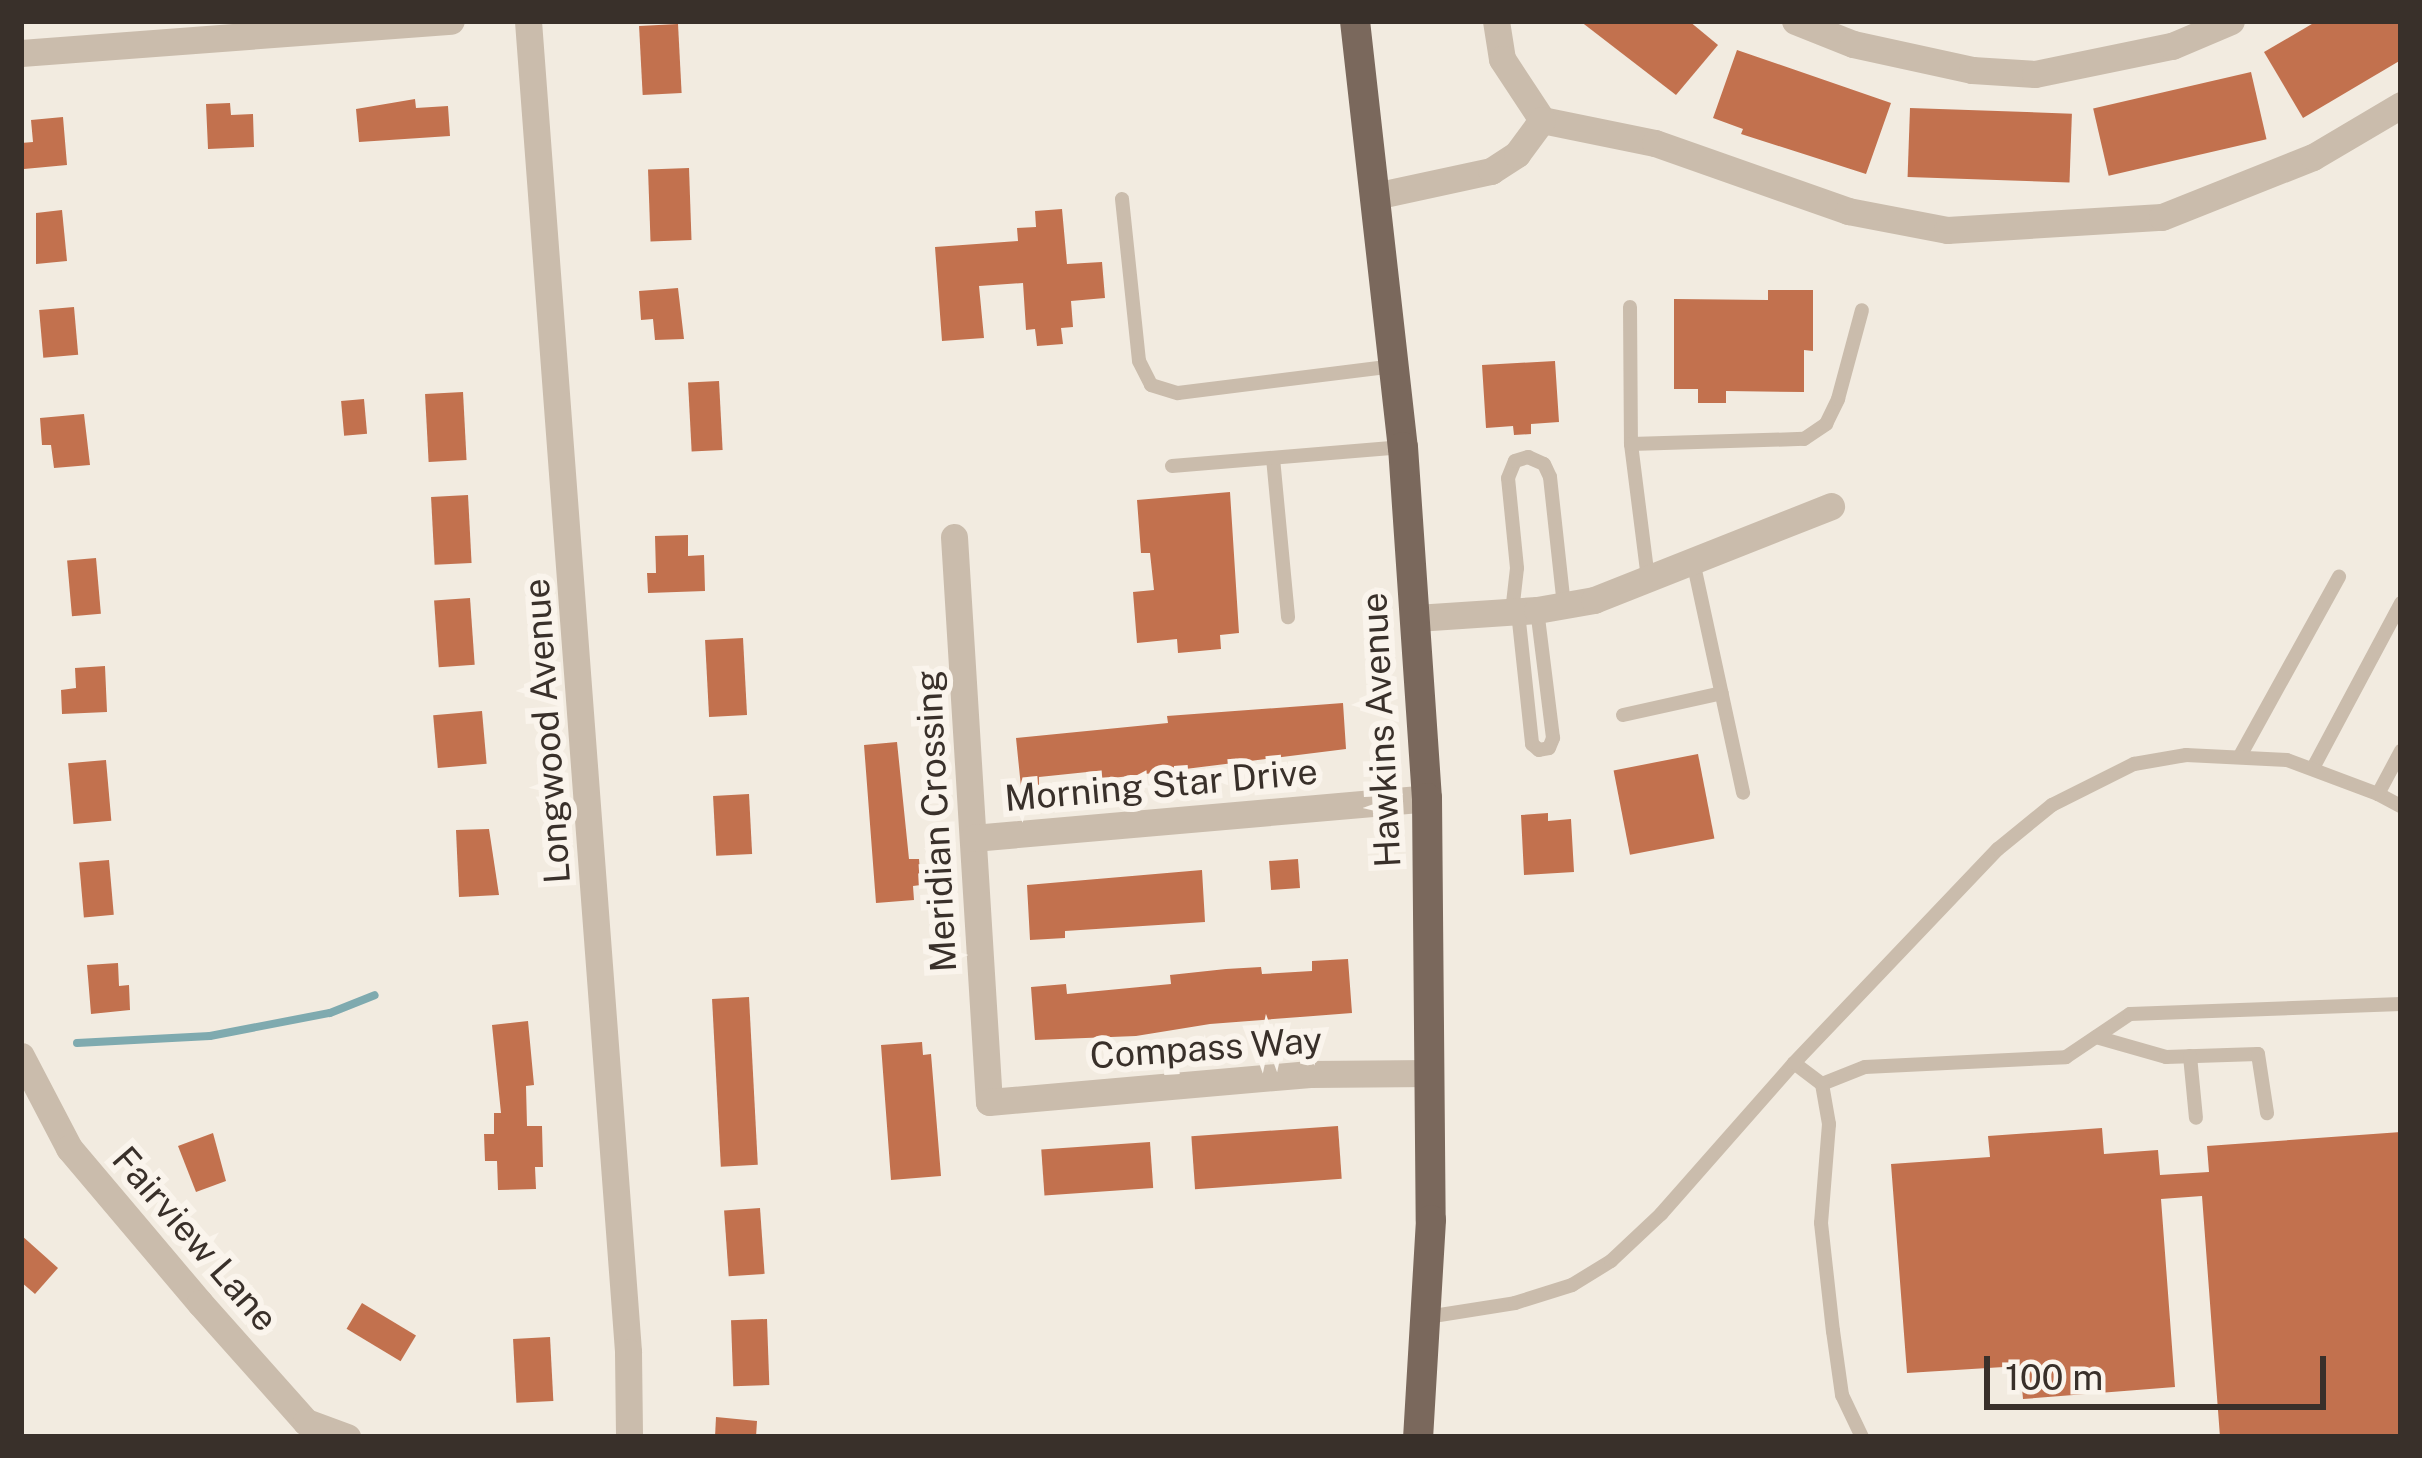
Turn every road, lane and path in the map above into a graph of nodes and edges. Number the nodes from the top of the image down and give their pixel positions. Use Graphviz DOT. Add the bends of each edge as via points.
graph roads {
  1 [pos="452,21"];
  2 [pos="528,21"];
  3 [pos="1355,21"];
  4 [pos="1496,21"];
  5 [pos="1795,21"];
  6 [pos="2231,21"];
  7 [pos="21,52"];
  8 [pos="2401,105"];
  9 [pos="1542,120"];
  10 [pos="1375,196"];
  11 [pos="1122,199"];
  12 [pos="1630,307"];
  13 [pos="1862,310"];
  14 [pos="1394,367"];
  15 [pos="1631,444"];
  16 [pos="1403,447"];
  17 [pos="1273,458"];
  18 [pos="1172,466"];
  19 [pos="1831,506"];
  20 [pos="954,537"];
  21 [pos="1693,560"];
  22 [pos="2339,577"];
  23 [pos="1648,578"];
  24 [pos="2401,603"];
  25 [pos="1533,610"];
  26 [pos="1288,617"];
  27 [pos="1416,618"];
  28 [pos="1721,693"];
  29 [pos="1623,715"];
  30 [pos="2401,751"];
  31 [pos="2240,756"];
  32 [pos="2313,768"];
  33 [pos="1743,794"];
  34 [pos="2378,794"];
  35 [pos="1427,798"];
  36 [pos="2401,806"];
  37 [pos="974,838"];
  38 [pos="2401,1004"];
  39 [pos="2096,1037"];
  40 [pos="21,1056"];
  41 [pos="2190,1056"];
  42 [pos="1794,1063"];
  43 [pos="1430,1073"];
  44 [pos="1822,1084"];
  45 [pos="989,1102"];
  46 [pos="2267,1113"];
  47 [pos="2196,1118"];
  48 [pos="1427,1317"];
  49 [pos="296,1429"];
  50 [pos="347,1437"];
  51 [pos="629,1437"];
  52 [pos="1418,1437"];
  53 [pos="1862,1437"];
  1 -- 7 [label="street"];
  2 -- 51 [label="street, Longwood Avenue"];
  3 -- 10 [label="main road, Hawkins Avenue"];
  4 -- 9 [label="street" via="1502,59"];
  5 -- 6 [label="street" via="1852,44 1972,70 2036,74 2172,46"];
  8 -- 9 [label="street" via="2313,158 2162,217 1947,230 1848,211 1655,143"];
  9 -- 10 [label="street" via="1492,171"];
  10 -- 14 [label="main road, Hawkins Avenue"];
  11 -- 14 [label="lane" via="1138,361 1150,385 1178,393"];
  12 -- 15 [label="lane"];
  13 -- 15 [label="lane" via="1838,399 1826,424 1804,439"];
  14 -- 16 [label="main road, Hawkins Avenue"];
  15 -- 23 [label="lane"];
  16 -- 17 [label="lane"];
  16 -- 27 [label="main road, Hawkins Avenue"];
  17 -- 18 [label="lane"];
  17 -- 26 [label="lane"];
  19 -- 21 [label="street"];
  20 -- 37 [label="street, Meridian Crossing"];
  21 -- 23 [label="street"];
  21 -- 28 [label="lane"];
  22 -- 31 [label="lane"];
  23 -- 25 [label="street"];
  24 -- 32 [label="lane"];
  25 -- 25 [label="lane" via="1552,738 1539,751 1532,744"];
  25 -- 25 [label="lane" via="1550,477 1528,457 1514,460 1508,478 1517,568"];
  25 -- 27 [label="street"];
  27 -- 35 [label="main road, Hawkins Avenue"];
  28 -- 29 [label="lane"];
  28 -- 33 [label="lane"];
  30 -- 34 [label="lane"];
  31 -- 32 [label="lane"];
  31 -- 42 [label="lane" via="2134,764 2052,805 1998,850"];
  32 -- 34 [label="lane"];
  34 -- 36 [label="lane"];
  35 -- 37 [label="street, Morning Star Drive"];
  35 -- 43 [label="main road, Hawkins Avenue"];
  37 -- 45 [label="street, Meridian Crossing"];
  38 -- 39 [label="lane" via="2129,1015"];
  39 -- 41 [label="lane" via="2140,1054"];
  39 -- 44 [label="lane" via="2066,1058 1865,1067"];
  40 -- 49 [label="street, Fairview Lane" via="69,1148"];
  41 -- 46 [label="lane" via="2258,1054"];
  41 -- 47 [label="lane"];
  42 -- 44 [label="lane"];
  42 -- 48 [label="lane" via="1611,1261 1572,1285 1515,1303"];
  43 -- 45 [label="street, Compass Way"];
  43 -- 48 [label="main road, Hawkins Avenue"];
  44 -- 53 [label="lane" via="1828,1124 1821,1223 1832,1331 1842,1395"];
  48 -- 52 [label="main road, Hawkins Avenue"];
  49 -- 50 [label="street, Fairview Lane"];
}
